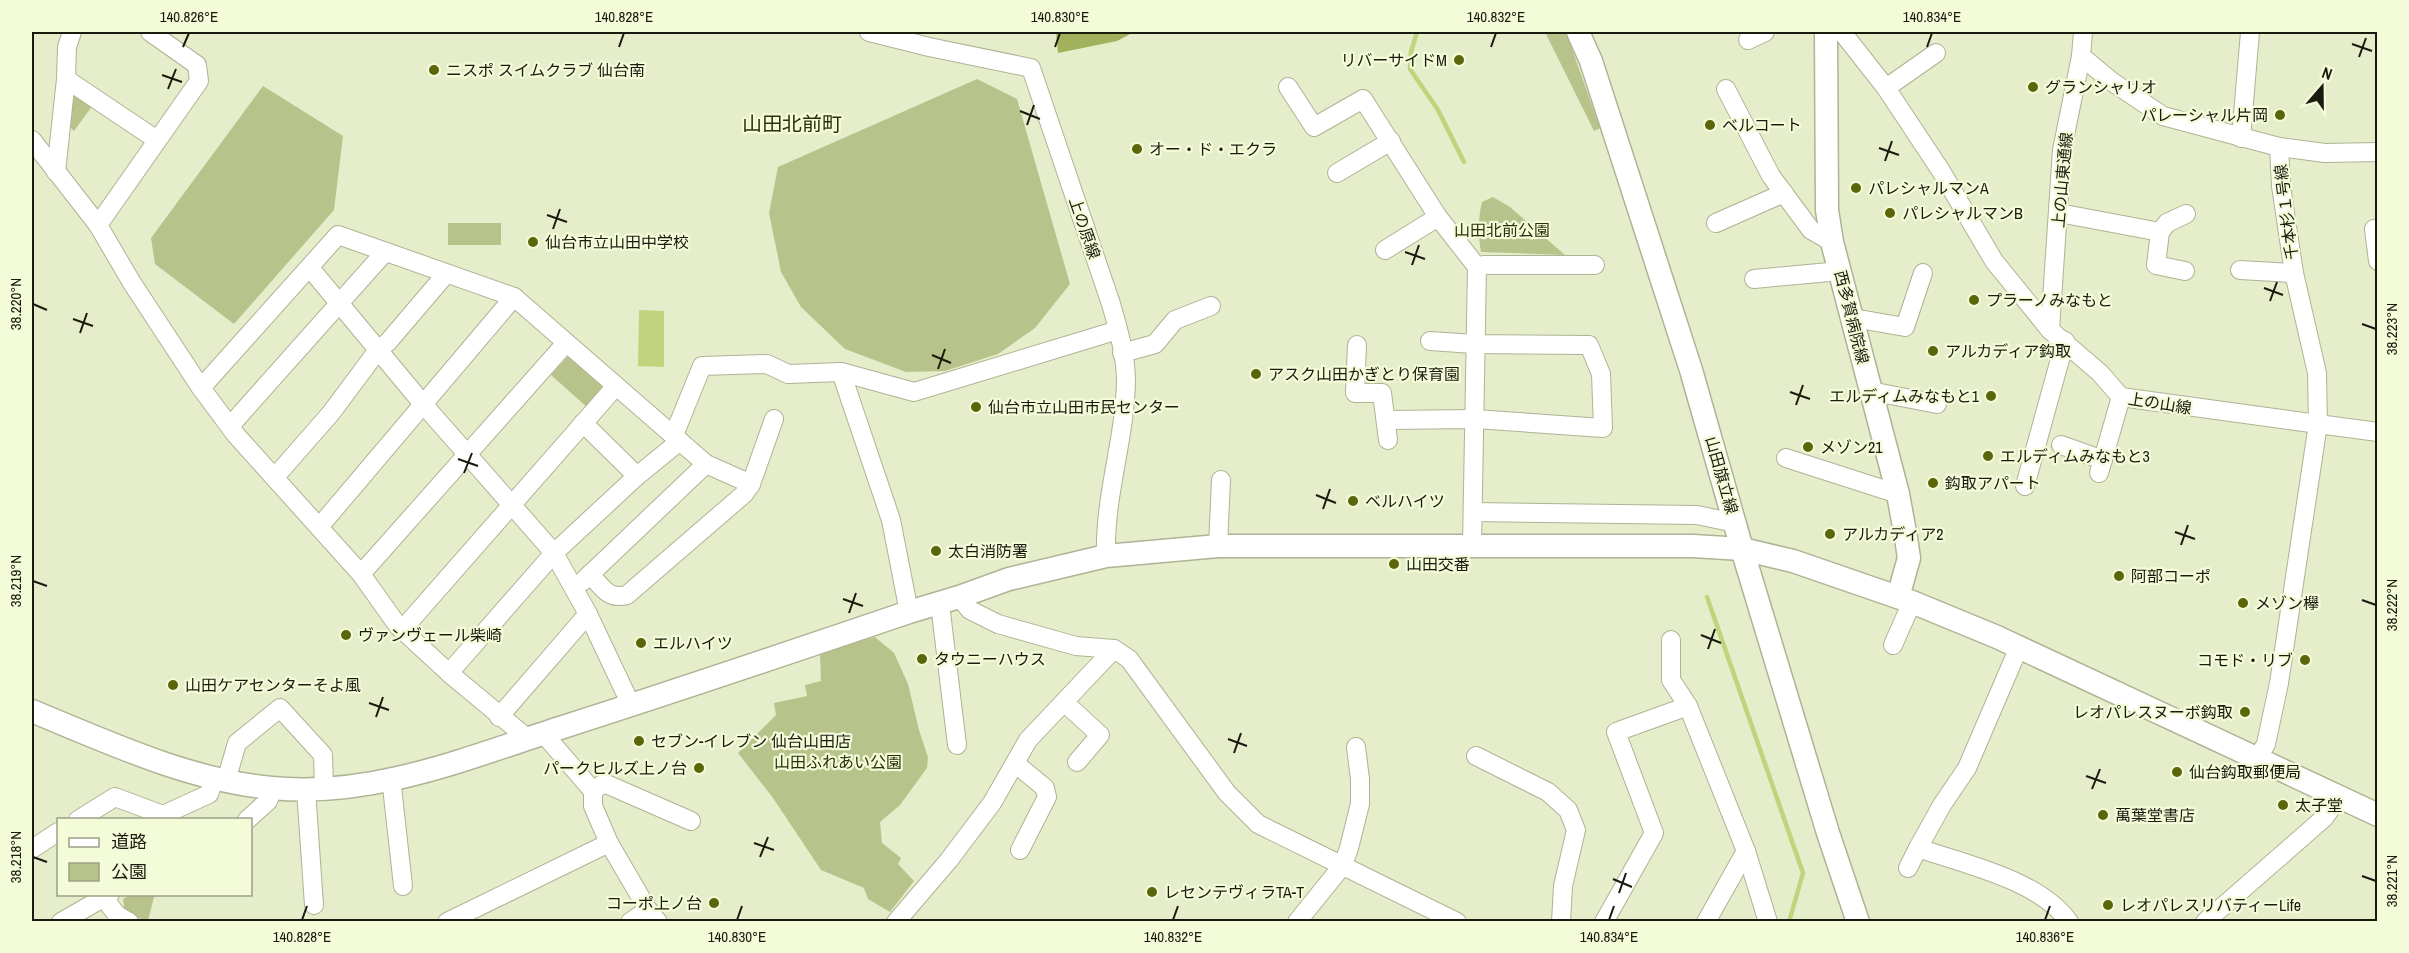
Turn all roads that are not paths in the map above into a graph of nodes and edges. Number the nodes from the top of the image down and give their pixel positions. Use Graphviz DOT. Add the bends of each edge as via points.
graph roads {
  1 [pos="72,32"];
  2 [pos="150,32"];
  3 [pos="869,32"];
  4 [pos="1578,32"];
  5 [pos="1765,32"];
  6 [pos="1826,32"];
  7 [pos="1842,32"];
  8 [pos="2083,32"];
  9 [pos="2250,32"];
  10 [pos="1748,40"];
  11 [pos="1936,53"];
  12 [pos="2081,56"];
  13 [pos="66,79"];
  14 [pos="1288,87"];
  15 [pos="1886,88"];
  16 [pos="1726,89"];
  17 [pos="2241,138"];
  18 [pos="32,140"];
  19 [pos="157,141"];
  20 [pos="1391,141"];
  21 [pos="2279,147"];
  22 [pos="2378,152"];
  23 [pos="56,172"];
  24 [pos="1337,173"];
  25 [pos="1784,193"];
  26 [pos="2059,213"];
  27 [pos="2186,214"];
  28 [pos="1438,217"];
  29 [pos="1716,223"];
  30 [pos="98,225"];
  31 [pos="2374,229"];
  32 [pos="2160,232"];
  33 [pos="1832,242"];
  34 [pos="1385,250"];
  35 [pos="385,252"];
  36 [pos="2378,261"];
  37 [pos="1595,266"];
  38 [pos="1477,267"];
  39 [pos="310,268"];
  40 [pos="2240,270"];
  41 [pos="1840,271"];
  42 [pos="2185,271"];
  43 [pos="1923,273"];
  44 [pos="2294,273"];
  45 [pos="446,274"];
  46 [pos="1754,279"];
  47 [pos="514,297"];
  48 [pos="339,304"];
  49 [pos="1211,306"];
  50 [pos="1853,318"];
  51 [pos="1118,330"];
  52 [pos="2050,330"];
  53 [pos="1430,341"];
  54 [pos="2065,341"];
  55 [pos="566,343"];
  56 [pos="1474,344"];
  57 [pos="1357,345"];
  58 [pos="378,350"];
  59 [pos="1122,353"];
  60 [pos="841,372"];
  61 [pos="616,386"];
  62 [pos="201,388"];
  63 [pos="1870,391"];
  64 [pos="2121,397"];
  65 [pos="423,404"];
  66 [pos="1937,404"];
  67 [pos="1475,419"];
  68 [pos="774,420"];
  69 [pos="1386,420"];
  70 [pos="583,423"];
  71 [pos="2318,424"];
  72 [pos="230,426"];
  73 [pos="2378,432"];
  74 [pos="677,438"];
  75 [pos="1388,440"];
  76 [pos="2061,446"];
  77 [pos="468,456"];
  78 [pos="1786,458"];
  79 [pos="706,464"];
  80 [pos="637,476"];
  81 [pos="275,477"];
  82 [pos="1221,480"];
  83 [pos="751,484"];
  84 [pos="2025,486"];
  85 [pos="1898,494"];
  86 [pos="511,505"];
  87 [pos="1473,512"];
  88 [pos="1735,523"];
  89 [pos="320,526"];
  90 [pos="1472,545"];
  91 [pos="1218,546"];
  92 [pos="1742,549"];
  93 [pos="554,553"];
  94 [pos="1106,556"];
  95 [pos="361,574"];
  96 [pos="590,574"];
  97 [pos="574,589"];
  98 [pos="1905,599"];
  99 [pos="949,601"];
  100 [pos="909,612"];
  101 [pos="588,614"];
  102 [pos="402,630"];
  103 [pos="1671,640"];
  104 [pos="1893,645"];
  105 [pos="2019,647"];
  106 [pos="1114,649"];
  107 [pos="449,674"];
  108 [pos="1064,702"];
  109 [pos="631,705"];
  110 [pos="1688,706"];
  111 [pos="32,711"];
  112 [pos="499,717"];
  113 [pos="535,736"];
  114 [pos="957,745"];
  115 [pos="1356,747"];
  116 [pos="1476,756"];
  117 [pos="2257,759"];
  118 [pos="1077,762"];
  119 [pos="1016,764"];
  120 [pos="391,778"];
  121 [pos="220,780"];
  122 [pos="273,788"];
  123 [pos="315,789"];
  124 [pos="593,791"];
  125 [pos="2338,798"];
  126 [pos="2378,815"];
  127 [pos="80,818"];
  128 [pos="248,818"];
  129 [pos="691,821"];
  130 [pos="57,833"];
  131 [pos="609,843"];
  132 [pos="1918,848"];
  133 [pos="32,849"];
  134 [pos="1020,850"];
  135 [pos="1746,851"];
  136 [pos="1343,865"];
  137 [pos="1908,868"];
  138 [pos="403,886"];
  139 [pos="107,896"];
  140 [pos="314,905"];
  141 [pos="653,916"];
  142 [pos="61,921"];
  143 [pos="129,921"];
  144 [pos="447,921"];
  145 [pos="630,921"];
  146 [pos="896,921"];
  147 [pos="1297,921"];
  148 [pos="1457,921"];
  149 [pos="1561,921"];
  150 [pos="1604,921"];
  151 [pos="1706,921"];
  152 [pos="1768,921"];
  153 [pos="1858,921"];
  154 [pos="2069,921"];
  155 [pos="2205,921"];
  1 -- 13 [label="street" via="67,47"];
  2 -- 19 [label="street" via="197,65 199,81"];
  3 -- 51 [label="street, 上の原線" via="1031,68"];
  4 -- 88 [label="street, 山田旗立線" via="1591,61 1692,370"];
  5 -- 10 [label="street"];
  6 -- 33 [label="street, 西多賀病院線" via="1827,210"];
  7 -- 15 [label="street, 上の山線"];
  8 -- 12 [label="street, 上の山東通線"];
  9 -- 17 [label="street"];
  11 -- 15 [label="street"];
  12 -- 17 [label="street, 千本杉１号線" via="2163,116"];
  12 -- 26 [label="street, 上の山東通線" via="2062,150"];
  13 -- 19 [label="street"];
  13 -- 23 [label="street"];
  14 -- 20 [label="street" via="1314,127 1363,99"];
  15 -- 52 [label="street, 上の山線" via="1994,261"];
  16 -- 25 [label="street" via="1771,176"];
  17 -- 21 [label="street, 千本杉１号線"];
  18 -- 23 [label="street"];
  19 -- 30 [label="street"];
  20 -- 24 [label="street"];
  20 -- 28 [label="street"];
  21 -- 22 [label="street" via="2325,153"];
  21 -- 44 [label="street, 千本杉１号線"];
  23 -- 30 [label="street"];
  25 -- 29 [label="street"];
  25 -- 33 [label="street" via="1811,230"];
  26 -- 32 [label="street"];
  26 -- 52 [label="street, 上の山東通線"];
  27 -- 32 [label="street" via="2167,223"];
  28 -- 34 [label="street"];
  28 -- 38 [label="street"];
  30 -- 62 [label="street"];
  31 -- 36 [label="street"];
  32 -- 42 [label="street" via="2156,265"];
  33 -- 41 [label="street, 西多賀病院線"];
  35 -- 39 [label="street" via="338,235"];
  35 -- 45 [label="street"];
  35 -- 48 [label="street"];
  37 -- 38 [label="street"];
  38 -- 56 [label="street"];
  39 -- 48 [label="street"];
  39 -- 62 [label="street"];
  40 -- 44 [label="street"];
  41 -- 46 [label="street"];
  41 -- 50 [label="street, 西多賀病院線"];
  43 -- 50 [label="street" via="1905,327"];
  44 -- 71 [label="street, 千本杉１号線" via="2317,373"];
  45 -- 47 [label="street"];
  45 -- 58 [label="street"];
  47 -- 55 [label="street"];
  47 -- 65 [label="street"];
  48 -- 58 [label="street"];
  48 -- 72 [label="street"];
  49 -- 59 [label="street" via="1175,320 1155,344"];
  50 -- 63 [label="street, 西多賀病院線"];
  51 -- 59 [label="street, 上の原線"];
  51 -- 60 [label="street" via="914,392"];
  52 -- 54 [label="street, 上の山線"];
  53 -- 56 [label="street"];
  54 -- 64 [label="street, 上の山線"];
  54 -- 84 [label="street"];
  55 -- 61 [label="street"];
  55 -- 77 [label="street"];
  56 -- 67 [label="street"];
  56 -- 67 [label="street" via="1589,345 1601,374 1603,428"];
  57 -- 69 [label="street" via="1355,393 1382,393"];
  58 -- 65 [label="street"];
  58 -- 81 [label="street" via="331,413"];
  59 -- 94 [label="street, 上の原線" via="1126,379 1124,411 1107,513"];
  60 -- 74 [label="street" via="788,374 767,364 702,366"];
  60 -- 100 [label="street" via="891,520"];
  61 -- 70 [label="street"];
  61 -- 74 [label="street"];
  62 -- 72 [label="street"];
  63 -- 66 [label="street"];
  63 -- 85 [label="street, 西多賀病院線"];
  64 -- 71 [label="street, 上の山線"];
  64 -- 76 [label="street" via="2101,466"];
  65 -- 77 [label="street"];
  65 -- 89 [label="street"];
  67 -- 69 [label="street"];
  67 -- 87 [label="street"];
  68 -- 83 [label="street"];
  69 -- 75 [label="street"];
  70 -- 80 [label="street"];
  70 -- 86 [label="street"];
  71 -- 73 [label="street, 上の山線"];
  71 -- 117 [label="street" via="2279,683 2266,744"];
  72 -- 81 [label="street"];
  74 -- 79 [label="street"];
  74 -- 80 [label="street"];
  77 -- 86 [label="street"];
  77 -- 95 [label="street"];
  78 -- 85 [label="street"];
  79 -- 83 [label="street"];
  79 -- 96 [label="street"];
  80 -- 93 [label="street"];
  81 -- 89 [label="street"];
  82 -- 91 [label="street"];
  83 -- 96 [label="street" via="627,595 609,595"];
  85 -- 98 [label="street, 西多賀病院線" via="1909,558"];
  86 -- 93 [label="street"];
  86 -- 102 [label="street"];
  87 -- 88 [label="street" via="1697,515"];
  87 -- 90 [label="street"];
  88 -- 92 [label="street, 山田旗立線"];
  89 -- 95 [label="street"];
  90 -- 91 [label="street"];
  90 -- 92 [label="street"];
  91 -- 94 [label="street"];
  92 -- 98 [label="street" via="1793,561"];
  92 -- 153 [label="street, 山田旗立線"];
  93 -- 97 [label="street"];
  93 -- 107 [label="street"];
  94 -- 99 [label="street" via="1009,579"];
  95 -- 102 [label="street"];
  96 -- 97 [label="street"];
  97 -- 101 [label="street"];
  98 -- 104 [label="street"];
  98 -- 105 [label="street"];
  99 -- 100 [label="street"];
  99 -- 106 [label="street" via="998,624 1076,646"];
  99 -- 114 [label="street"];
  100 -- 109 [label="street"];
  101 -- 109 [label="street"];
  101 -- 112 [label="street"];
  102 -- 107 [label="street"];
  103 -- 110 [label="street" via="1671,680"];
  105 -- 117 [label="street"];
  105 -- 132 [label="street" via="1967,768"];
  106 -- 108 [label="street"];
  106 -- 136 [label="street" via="1129,659 1220,784 1258,824"];
  107 -- 112 [label="street"];
  108 -- 118 [label="street" via="1100,735"];
  108 -- 119 [label="street" via="1028,740"];
  109 -- 113 [label="street"];
  110 -- 135 [label="street"];
  110 -- 150 [label="street" via="1616,732 1654,833"];
  111 -- 121 [label="street" via="166,764"];
  112 -- 113 [label="street"];
  113 -- 120 [label="street" via="440,767"];
  113 -- 124 [label="street"];
  115 -- 136 [label="street" via="1360,804"];
  116 -- 149 [label="street" via="1548,792 1568,810 1576,830 1563,886"];
  117 -- 125 [label="street"];
  119 -- 134 [label="street" via="1045,788 1047,797"];
  119 -- 146 [label="street" via="978,822"];
  120 -- 123 [label="street"];
  120 -- 138 [label="street"];
  121 -- 122 [label="street"];
  121 -- 123 [label="street" via="237,743 280,708 323,755"];
  121 -- 127 [label="street" via="209,794 163,815 115,796"];
  122 -- 123 [label="street"];
  122 -- 128 [label="street" via="268,801"];
  123 -- 140 [label="street"];
  124 -- 129 [label="street" via="604,783"];
  124 -- 131 [label="street" via="592,806"];
  125 -- 126 [label="street"];
  125 -- 155 [label="street" via="2325,818"];
  130 -- 133 [label="street"];
  131 -- 141 [label="street"];
  131 -- 144 [label="street"];
  132 -- 137 [label="street"];
  132 -- 154 [label="street" via="2008,879 2060,909"];
  135 -- 151 [label="street"];
  135 -- 152 [label="street"];
  136 -- 147 [label="street"];
  136 -- 148 [label="street"];
  139 -- 142 [label="street"];
  139 -- 143 [label="street" via="117,915"];
  141 -- 145 [label="street"];
}
